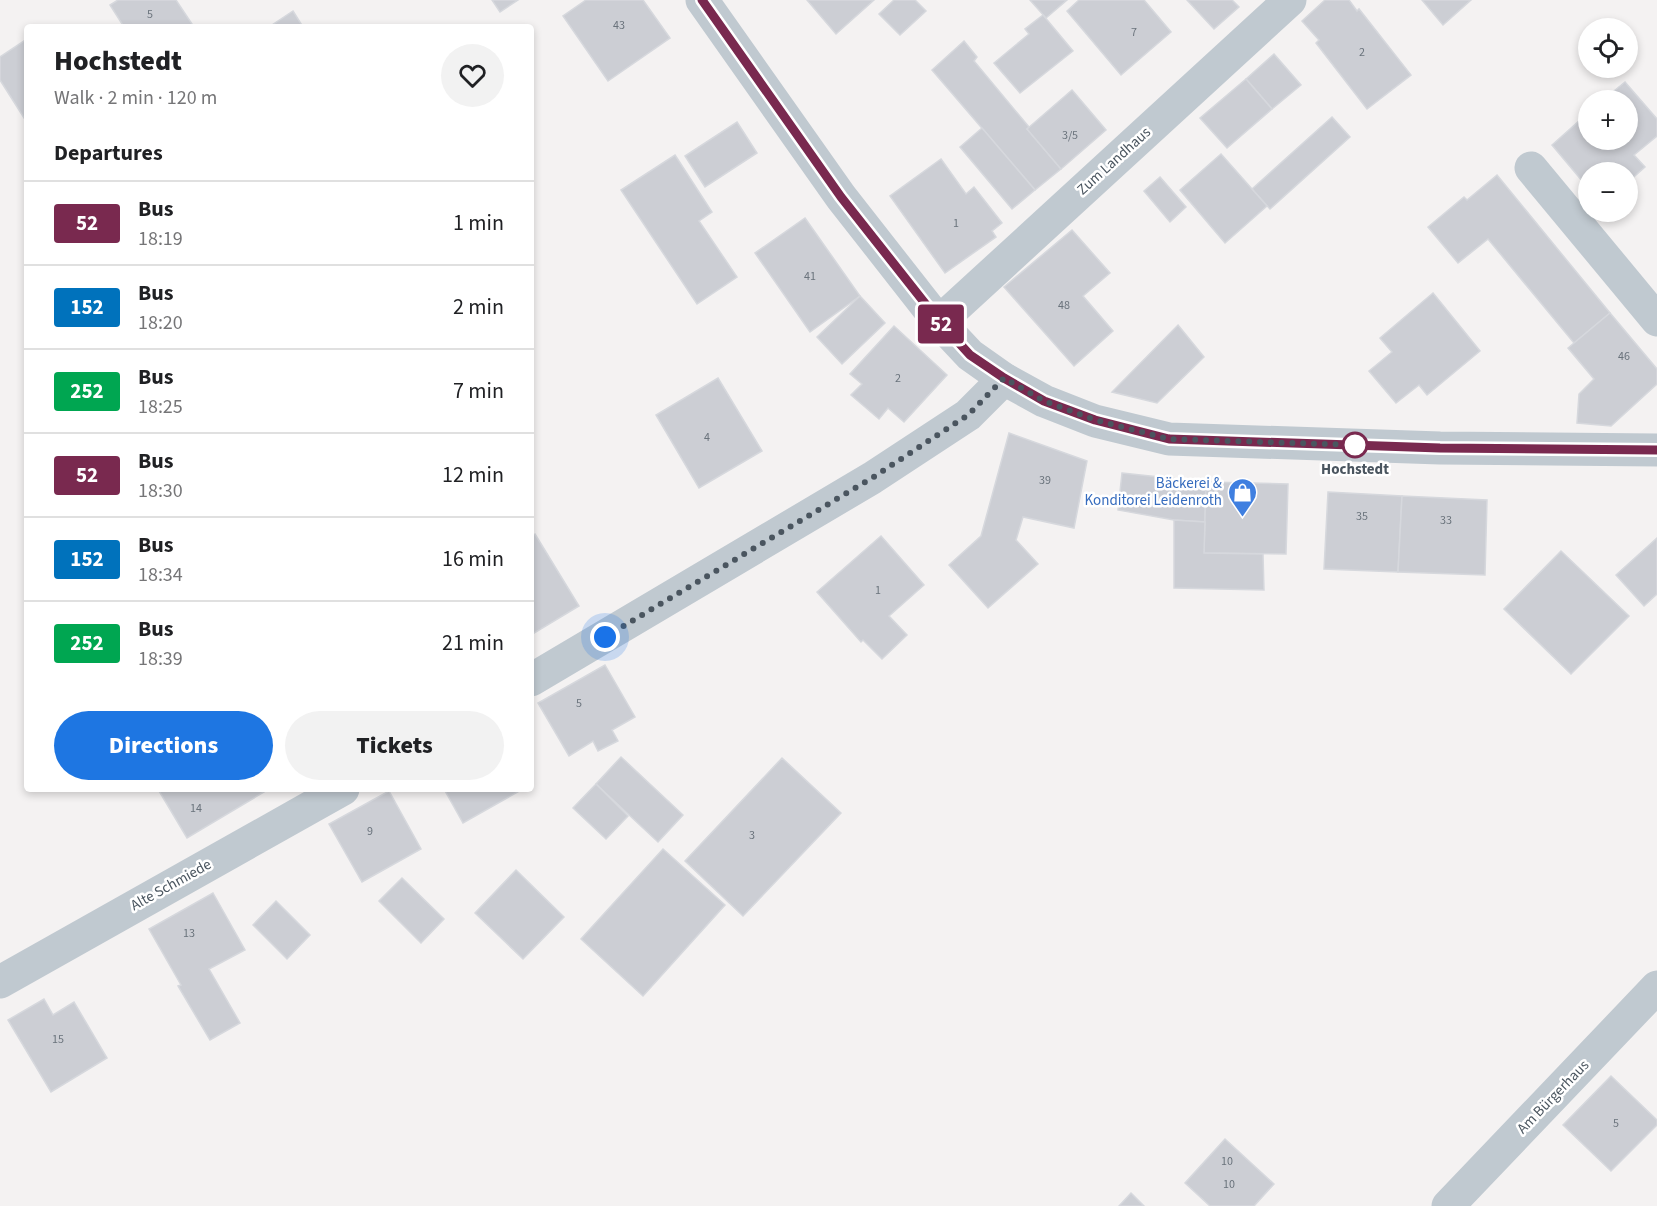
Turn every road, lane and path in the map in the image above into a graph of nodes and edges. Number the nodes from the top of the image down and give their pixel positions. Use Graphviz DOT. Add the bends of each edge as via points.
graph roads {
  1 [pos="702,0"];
  2 [pos="1290,0"];
  3 [pos="1531,168"];
  4 [pos="1657,320"];
  5 [pos="939,321"];
  6 [pos="1004,378"];
  7 [pos="1657,450"];
  8 [pos="534,678"];
  9 [pos="338,792"];
  10 [pos="0,982"];
  11 [pos="1657,987"];
  12 [pos="1448,1206"];
  1 -- 5 [label="street" via="841,197"];
  2 -- 5 [label="street, Zum Landhaus"];
  3 -- 4 [label="street"];
  5 -- 6 [label="street" via="970,355"];
  6 -- 7 [label="street" via="1044,401 1095,420 1169,439"];
  6 -- 8 [label="street" via="968,415 872,478"];
  9 -- 10 [label="street, Alte Schmiede"];
  11 -- 12 [label="street, Am Bürgerhaus"];
}
